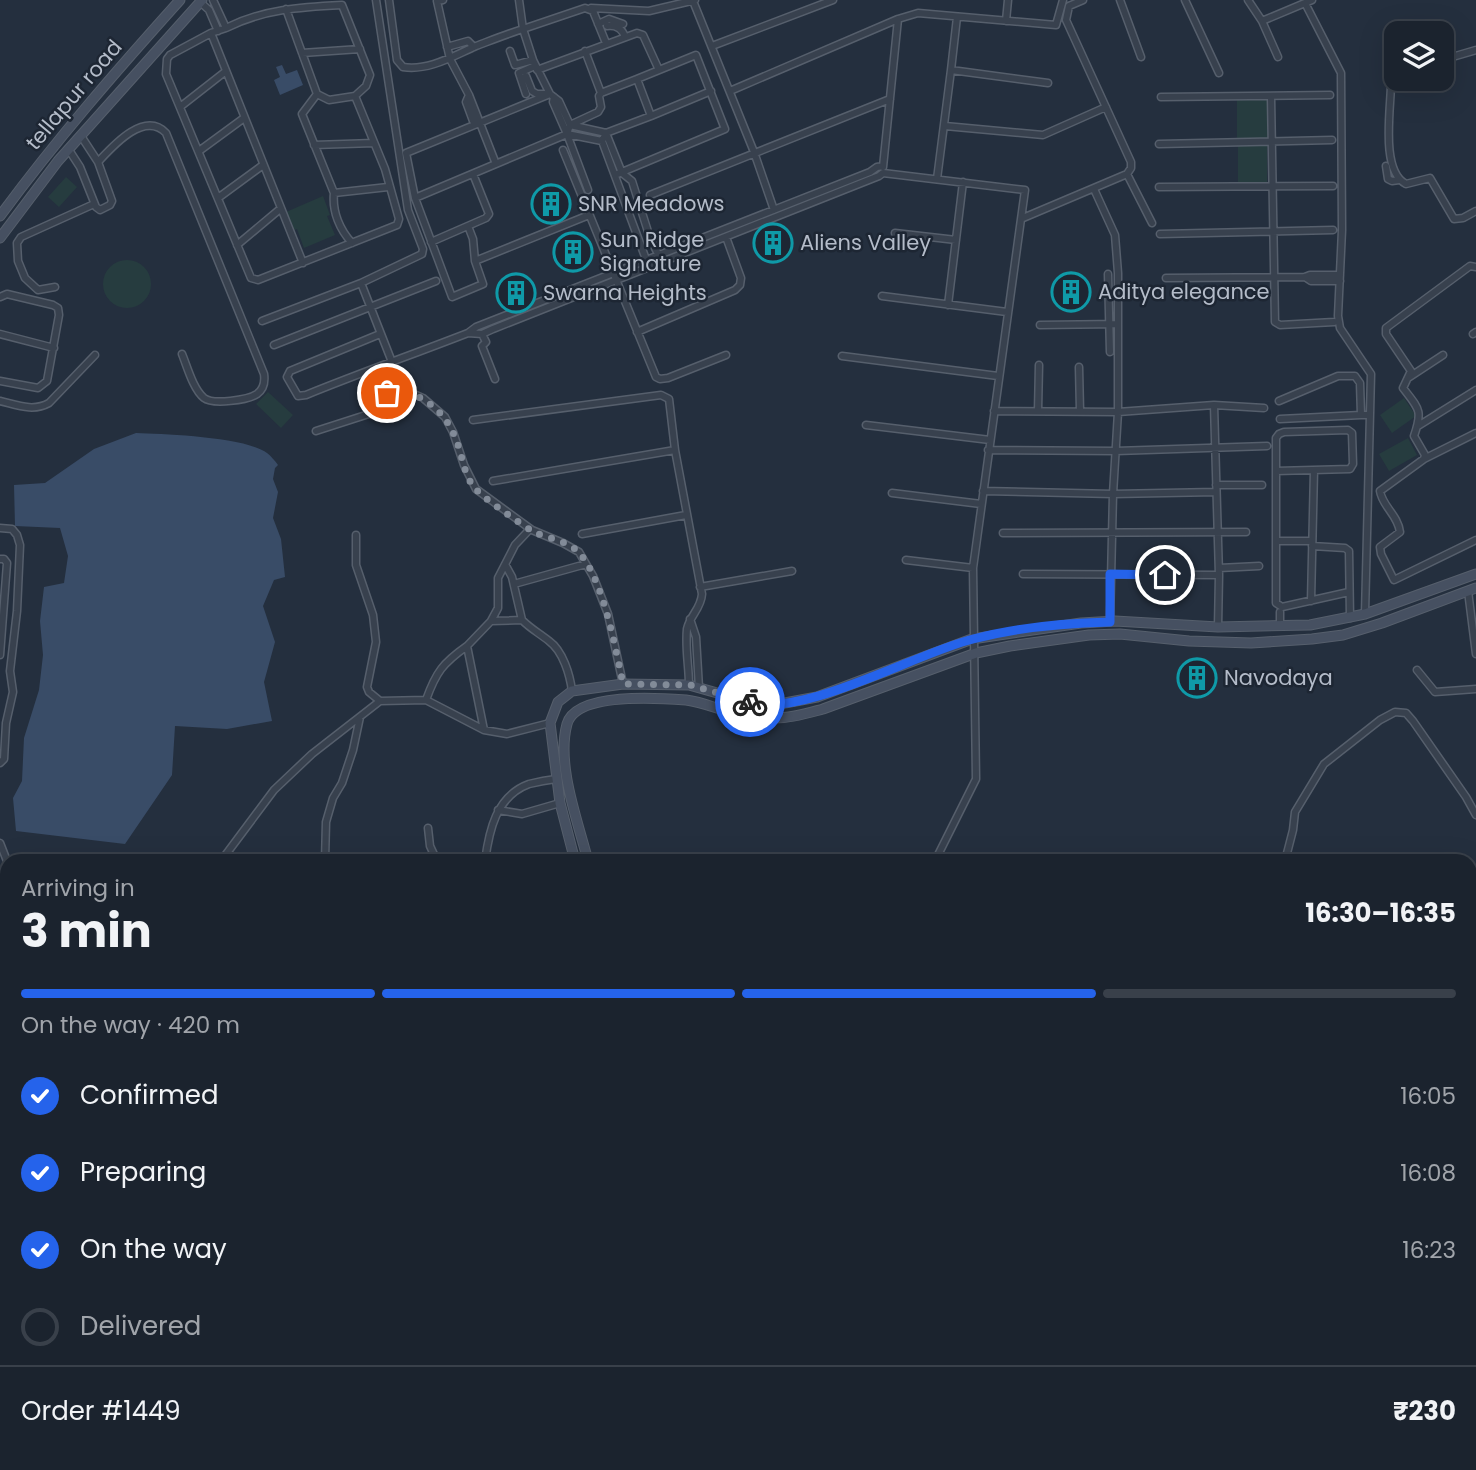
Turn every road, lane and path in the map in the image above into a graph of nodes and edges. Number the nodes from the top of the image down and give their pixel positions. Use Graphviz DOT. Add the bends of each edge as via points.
graph roads {
  1 [pos="180,0"];
  2 [pos="213,0"];
  3 [pos="376,0"];
  4 [pos="388,0"];
  5 [pos="439,0"];
  6 [pos="519,0"];
  7 [pos="694,0"];
  8 [pos="833,0"];
  9 [pos="1008,0"];
  10 [pos="1063,0"];
  11 [pos="1083,0"];
  12 [pos="1121,0"];
  13 [pos="1185,0"];
  14 [pos="1248,0"];
  15 [pos="201,1"];
  16 [pos="1309,2"];
  17 [pos="591,8"];
  18 [pos="286,9"];
  19 [pos="957,17"];
  20 [pos="898,19"];
  21 [pos="1006,21"];
  22 [pos="1262,21"];
  23 [pos="598,24"];
  24 [pos="623,24"];
  25 [pos="607,26"];
  26 [pos="226,28"];
  27 [pos="523,29"];
  28 [pos="214,32"];
  29 [pos="150,33"];
  30 [pos="625,37"];
  31 [pos="606,43"];
  32 [pos="162,45"];
  33 [pos="712,46"];
  34 [pos="447,47"];
  35 [pos="474,47"];
  36 [pos="360,49"];
  37 [pos="1476,50"];
  38 [pos="510,51"];
  39 [pos="584,51"];
  40 [pos="302,53"];
  41 [pos="1454,56"];
  42 [pos="1141,57"];
  43 [pos="1278,57"];
  44 [pos="450,59"];
  45 [pos="535,65"];
  46 [pos="659,70"];
  47 [pos="951,70"];
  48 [pos="226,71"];
  49 [pos="1219,73"];
  50 [pos="526,76"];
  51 [pos="637,79"];
  52 [pos="1048,83"];
  53 [pos="730,91"];
  54 [pos="1391,91"];
  55 [pos="710,92"];
  56 [pos="526,93"];
  57 [pos="601,93"];
  58 [pos="317,94"];
  59 [pos="469,95"];
  60 [pos="1330,95"];
  61 [pos="355,96"];
  62 [pos="552,96"];
  63 [pos="1161,97"];
  64 [pos="1271,97"];
  65 [pos="890,99"];
  66 [pos="180,107"];
  67 [pos="1106,107"];
  68 [pos="651,116"];
  69 [pos="244,118"];
  70 [pos="472,121"];
  71 [pos="481,124"];
  72 [pos="570,125"];
  73 [pos="945,126"];
  74 [pos="606,133"];
  75 [pos="567,134"];
  76 [pos="81,136"];
  77 [pos="1332,140"];
  78 [pos="602,141"];
  79 [pos="374,143"];
  80 [pos="1271,143"];
  81 [pos="1159,144"];
  82 [pos="314,145"];
  83 [pos="68,150"];
  84 [pos="563,150"];
  85 [pos="198,151"];
  86 [pos="754,152"];
  87 [pos="98,162"];
  88 [pos="496,164"];
  89 [pos="263,165"];
  90 [pos="1386,166"];
  91 [pos="883,169"];
  92 [pos="473,174"];
  93 [pos="619,174"];
  94 [pos="872,174"];
  95 [pos="1127,174"];
  96 [pos="937,179"];
  97 [pos="1399,180"];
  98 [pos="963,182"];
  99 [pos="1333,186"];
  100 [pos="388,187"];
  101 [pos="1159,187"];
  102 [pos="1272,188"];
  103 [pos="1094,189"];
  104 [pos="588,190"];
  105 [pos="334,193"];
  106 [pos="650,195"];
  107 [pos="218,198"];
  108 [pos="415,198"];
  109 [pos="94,204"];
  110 [pos="280,209"];
  111 [pos="774,210"];
  112 [pos="1476,211"];
  113 [pos="589,215"];
  114 [pos="0,216"];
  115 [pos="1023,218"];
  116 [pos="1152,223"];
  117 [pos="468,226"];
  118 [pos="1333,230"];
  119 [pos="895,233"];
  120 [pos="1272,233"];
  121 [pos="1160,234"];
  122 [pos="726,237"];
  123 [pos="0,238"];
  124 [pos="956,240"];
  125 [pos="431,242"];
  126 [pos="352,243"];
  127 [pos="237,245"];
  128 [pos="659,257"];
  129 [pos="475,261"];
  130 [pos="647,262"];
  131 [pos="303,263"];
  132 [pos="1476,267"];
  133 [pos="1108,274"];
  134 [pos="1272,277"];
  135 [pos="615,278"];
  136 [pos="1166,278"];
  137 [pos="1340,278"];
  138 [pos="436,281"];
  139 [pos="361,283"];
  140 [pos="55,287"];
  141 [pos="882,296"];
  142 [pos="0,297"];
  143 [pos="948,305"];
  144 [pos="370,307"];
  145 [pos="1007,312"];
  146 [pos="262,321"];
  147 [pos="1109,321"];
  148 [pos="1118,321"];
  149 [pos="1334,322"];
  150 [pos="1040,326"];
  151 [pos="493,330"];
  152 [pos="637,332"];
  153 [pos="468,333"];
  154 [pos="0,334"];
  155 [pos="380,334"];
  156 [pos="482,334"];
  157 [pos="496,338"];
  158 [pos="274,345"];
  159 [pos="54,348"];
  160 [pos="1110,352"];
  161 [pos="182,354"];
  162 [pos="95,355"];
  163 [pos="726,355"];
  164 [pos="1443,355"];
  165 [pos="842,356"];
  166 [pos="392,362"];
  167 [pos="1039,365"];
  168 [pos="1079,367"];
  169 [pos="998,376"];
  170 [pos="495,379"];
  171 [pos="1406,380"];
  172 [pos="0,381"];
  173 [pos="1476,390"];
  174 [pos="0,401"];
  175 [pos="1279,401"];
  176 [pos="1214,405"];
  177 [pos="1264,408"];
  178 [pos="993,411"];
  179 [pos="1038,411"];
  180 [pos="1080,411"];
  181 [pos="1118,412"];
  182 [pos="1361,415"];
  183 [pos="1369,415"];
  184 [pos="1280,419"];
  185 [pos="473,420"];
  186 [pos="866,425"];
  187 [pos="1417,426"];
  188 [pos="316,431"];
  189 [pos="1476,433"];
  190 [pos="990,440"];
  191 [pos="1267,446"];
  192 [pos="1214,447"];
  193 [pos="675,450"];
  194 [pos="988,450"];
  195 [pos="1116,451"];
  196 [pos="1424,459"];
  197 [pos="1314,470"];
  198 [pos="1276,471"];
  199 [pos="493,481"];
  200 [pos="1262,485"];
  201 [pos="1216,489"];
  202 [pos="983,491"];
  203 [pos="892,493"];
  204 [pos="1113,494"];
  205 [pos="981,504"];
  206 [pos="686,515"];
  207 [pos="0,528"];
  208 [pos="530,529"];
  209 [pos="1217,532"];
  210 [pos="1246,532"];
  211 [pos="1003,533"];
  212 [pos="1112,533"];
  213 [pos="582,534"];
  214 [pos="356,535"];
  215 [pos="1476,540"];
  216 [pos="1276,541"];
  217 [pos="1312,544"];
  218 [pos="0,559"];
  219 [pos="906,560"];
  220 [pos="586,564"];
  221 [pos="506,566"];
  222 [pos="1259,566"];
  223 [pos="973,568"];
  224 [pos="792,571"];
  225 [pos="1219,572"];
  226 [pos="1023,574"];
  227 [pos="1110,574"];
  228 [pos="1476,574"];
  229 [pos="514,584"];
  230 [pos="700,587"];
  231 [pos="1472,589"];
  232 [pos="1349,592"];
  233 [pos="1311,601"];
  234 [pos="1280,612"];
  235 [pos="1365,614"];
  236 [pos="1350,618"];
  237 [pos="522,620"];
  238 [pos="491,621"];
  239 [pos="1110,622"];
  240 [pos="1280,626"];
  241 [pos="1218,627"];
  242 [pos="1474,630"];
  243 [pos="972,639"];
  244 [pos="467,646"];
  245 [pos="976,653"];
  246 [pos="1476,654"];
  247 [pos="0,655"];
  248 [pos="1417,670"];
  249 [pos="623,684"];
  250 [pos="694,687"];
  251 [pos="1476,689"];
  252 [pos="572,691"];
  253 [pos="426,700"];
  254 [pos="380,701"];
  255 [pos="360,717"];
  256 [pos="550,723"];
  257 [pos="484,730"];
  258 [pos="0,763"];
  259 [pos="556,779"];
  260 [pos="560,803"];
  261 [pos="498,810"];
  262 [pos="1476,815"];
  263 [pos="428,828"];
  264 [pos="226,854"];
  265 [pos="325,854"];
  266 [pos="434,854"];
  267 [pos="486,854"];
  268 [pos="573,854"];
  269 [pos="586,854"];
  270 [pos="938,854"];
  271 [pos="1287,854"];
  272 [pos="0,911"];
  273 [pos="0,928"];
  1 -- 29 [label="main road, tellapur road"];
  2 -- 26 [label="street"];
  3 -- 139 [label="street" via="408,210 423,249 419,257"];
  4 -- 44 [label="street" via="397,60 403,67"];
  5 -- 34 [label="street"];
  6 -- 27 [label="street"];
  7 -- 17 [label="street" via="649,11"];
  7 -- 33 [label="street"];
  8 -- 33 [label="street"];
  9 -- 21 [label="street"];
  10 -- 21 [label="street" via="1056,25"];
  11 -- 67 [label="street" via="1069,6 1066,19"];
  12 -- 42 [label="street"];
  13 -- 49 [label="street"];
  14 -- 22 [label="street"];
  15 -- 28 [label="street" via="209,10"];
  15 -- 32 [label="main road"];
  16 -- 22 [label="street"];
  16 -- 137 [label="street" via="1342,73"];
  17 -- 23 [label="street"];
  17 -- 27 [label="street"];
  18 -- 26 [label="street"];
  18 -- 36 [label="street" via="342,5"];
  18 -- 40 [label="street"];
  19 -- 20 [label="street" via="918,13"];
  19 -- 21 [label="street"];
  19 -- 47 [label="street"];
  20 -- 53 [label="street"];
  20 -- 65 [label="street"];
  22 -- 43 [label="street"];
  23 -- 24 [label="street" via="609,19"];
  23 -- 31 [label="street"];
  25 -- 30 [label="street" via="622,29"];
  26 -- 28 [label="street"];
  27 -- 35 [label="street"];
  27 -- 45 [label="street"];
  28 -- 48 [label="street"];
  28 -- 66 [label="street" via="167,59 166,74"];
  29 -- 32 [label="main road"];
  29 -- 114 [label="main road, tellapur road"];
  30 -- 31 [label="street"];
  30 -- 46 [label="street" via="643,35"];
  31 -- 39 [label="street"];
  32 -- 76 [label="main road"];
  33 -- 53 [label="street"];
  34 -- 35 [label="street" via="468,41"];
  34 -- 44 [label="street"];
  35 -- 44 [label="street"];
  36 -- 40 [label="street"];
  36 -- 61 [label="street" via="370,75"];
  37 -- 41 [label="street"];
  38 -- 45 [label="street" via="515,65"];
  39 -- 45 [label="street"];
  39 -- 57 [label="street"];
  40 -- 58 [label="street"];
  44 -- 59 [label="street"];
  45 -- 56 [label="street" via="519,73"];
  45 -- 62 [label="street"];
  46 -- 51 [label="street"];
  46 -- 55 [label="street" via="696,55"];
  47 -- 52 [label="street"];
  47 -- 73 [label="street"];
  48 -- 66 [label="street"];
  48 -- 69 [label="street"];
  50 -- 62 [label="street" via="531,91"];
  51 -- 57 [label="street"];
  51 -- 68 [label="street"];
  53 -- 86 [label="street"];
  54 -- 97 [label="street" via="1389,153"];
  55 -- 68 [label="street"];
  55 -- 93 [label="street" via="723,130"];
  57 -- 72 [label="street" via="597,112"];
  58 -- 61 [label="street" via="329,100"];
  58 -- 82 [label="street" via="302,114"];
  59 -- 70 [label="street" via="466,106"];
  59 -- 71 [label="street"];
  60 -- 64 [label="street"];
  61 -- 79 [label="street"];
  62 -- 71 [label="street"];
  62 -- 72 [label="street"];
  62 -- 75 [label="street"];
  63 -- 64 [label="street"];
  64 -- 80 [label="street"];
  65 -- 86 [label="street"];
  65 -- 91 [label="street"];
  66 -- 85 [label="street"];
  67 -- 73 [label="street" via="1042,135"];
  67 -- 95 [label="street" via="1132,162"];
  68 -- 74 [label="street"];
  69 -- 85 [label="street"];
  69 -- 89 [label="street"];
  71 -- 88 [label="street"];
  71 -- 108 [label="street" via="406,153"];
  72 -- 74 [label="street"];
  72 -- 75 [label="street"];
  73 -- 96 [label="street"];
  74 -- 78 [label="street"];
  74 -- 93 [label="street"];
  75 -- 78 [label="street"];
  75 -- 88 [label="street"];
  75 -- 104 [label="street"];
  76 -- 83 [label="main road"];
  76 -- 87 [label="street"];
  77 -- 80 [label="street"];
  78 -- 93 [label="street"];
  79 -- 82 [label="street"];
  79 -- 100 [label="street"];
  80 -- 81 [label="street"];
  80 -- 102 [label="street"];
  82 -- 105 [label="street"];
  83 -- 109 [label="street"];
  83 -- 123 [label="main road"];
  84 -- 113 [label="street"];
  85 -- 107 [label="street"];
  86 -- 106 [label="street"];
  86 -- 111 [label="street"];
  87 -- 109 [label="street" via="112,201 100,210"];
  87 -- 161 [label="street" via="126,135 152,126 166,133 265,382 258,393 222,402 205,399"];
  88 -- 92 [label="street"];
  89 -- 107 [label="street"];
  89 -- 110 [label="street"];
  90 -- 97 [label="street" via="1388,179"];
  91 -- 94 [label="street"];
  91 -- 96 [label="street"];
  92 -- 108 [label="street"];
  92 -- 117 [label="street" via="489,214"];
  93 -- 128 [label="street" via="632,181"];
  93 -- 130 [label="street"];
  94 -- 111 [label="street"];
  94 -- 122 [label="street"];
  95 -- 103 [label="street"];
  95 -- 116 [label="street"];
  96 -- 98 [label="street"];
  97 -- 112 [label="street" via="1413,184 1430,178 1454,219"];
  98 -- 115 [label="street" via="1025,190"];
  98 -- 124 [label="street"];
  99 -- 102 [label="street"];
  100 -- 105 [label="street"];
  100 -- 126 [label="street" via="397,225"];
  101 -- 102 [label="street"];
  102 -- 120 [label="street"];
  103 -- 115 [label="street"];
  103 -- 148 [label="street" via="1115,235"];
  105 -- 126 [label="street" via="336,216"];
  107 -- 127 [label="street"];
  108 -- 125 [label="street"];
  109 -- 140 [label="street" via="26,233 17,243 25,278 38,290"];
  110 -- 127 [label="street"];
  110 -- 131 [label="street"];
  111 -- 128 [label="street"];
  113 -- 129 [label="street"];
  113 -- 135 [label="street"];
  115 -- 145 [label="street"];
  117 -- 125 [label="street"];
  117 -- 129 [label="street"];
  118 -- 120 [label="street"];
  119 -- 124 [label="street"];
  120 -- 121 [label="street"];
  120 -- 134 [label="street"];
  122 -- 135 [label="street"];
  122 -- 152 [label="street" via="740,285"];
  124 -- 143 [label="street"];
  125 -- 129 [label="street" via="453,297 483,284"];
  126 -- 131 [label="street"];
  127 -- 131 [label="street" via="254,280"];
  128 -- 130 [label="street"];
  130 -- 135 [label="street"];
  132 -- 171 [label="street" via="1470,266 1386,328 1411,371"];
  133 -- 147 [label="street"];
  134 -- 136 [label="street"];
  134 -- 137 [label="street"];
  134 -- 149 [label="street" via="1276,324"];
  135 -- 151 [label="street"];
  135 -- 152 [label="street"];
  135 -- 153 [label="street"];
  137 -- 183 [label="street" via="1340,328 1371,374"];
  138 -- 144 [label="street"];
  139 -- 144 [label="street"];
  139 -- 146 [label="street"];
  141 -- 143 [label="street"];
  142 -- 159 [label="street" via="7,294 58,308"];
  143 -- 145 [label="street"];
  144 -- 155 [label="street"];
  144 -- 158 [label="street"];
  145 -- 169 [label="street"];
  147 -- 148 [label="street"];
  147 -- 150 [label="street"];
  147 -- 160 [label="street"];
  148 -- 181 [label="street"];
  151 -- 156 [label="street"];
  151 -- 157 [label="street"];
  152 -- 163 [label="street" via="652,372 660,379"];
  153 -- 156 [label="street"];
  153 -- 166 [label="street"];
  154 -- 159 [label="street"];
  155 -- 166 [label="street"];
  155 -- 166 [label="street" via="290,371 287,377 301,397"];
  156 -- 170 [label="street"];
  159 -- 172 [label="street" via="43,386"];
  162 -- 174 [label="street" via="40,408"];
  164 -- 171 [label="street"];
  165 -- 169 [label="street"];
  167 -- 179 [label="street"];
  168 -- 180 [label="street"];
  169 -- 178 [label="street"];
  171 -- 187 [label="street" via="1403,388 1420,410"];
  173 -- 187 [label="street"];
  175 -- 182 [label="street" via="1338,376 1355,376 1360,383"];
  176 -- 177 [label="street"];
  176 -- 181 [label="street"];
  176 -- 192 [label="street"];
  178 -- 179 [label="street"];
  178 -- 190 [label="street"];
  179 -- 180 [label="street"];
  180 -- 181 [label="street"];
  181 -- 195 [label="street"];
  182 -- 183 [label="street"];
  182 -- 184 [label="street"];
  183 -- 235 [label="street"];
  185 -- 193 [label="street" via="661,395 669,399"];
  186 -- 190 [label="street"];
  187 -- 196 [label="street" via="1414,436"];
  188 -- 208 [label="street" via="375,412 396,386 423,398 445,417 473,487"];
  189 -- 196 [label="street"];
  190 -- 194 [label="street"];
  191 -- 192 [label="street"];
  192 -- 195 [label="street"];
  192 -- 201 [label="street"];
  193 -- 199 [label="street"];
  193 -- 206 [label="street"];
  194 -- 195 [label="street"];
  194 -- 202 [label="street"];
  195 -- 204 [label="street"];
  196 -- 215 [label="street" via="1380,491 1399,522 1400,532 1380,548 1394,580"];
  197 -- 198 [label="street"];
  197 -- 198 [label="street" via="1352,468 1350,431 1279,433"];
  197 -- 217 [label="street"];
  198 -- 216 [label="street"];
  200 -- 201 [label="street"];
  201 -- 204 [label="street"];
  201 -- 209 [label="street"];
  202 -- 204 [label="street"];
  202 -- 205 [label="street"];
  203 -- 205 [label="street"];
  204 -- 212 [label="street"];
  205 -- 223 [label="street"];
  206 -- 213 [label="street"];
  206 -- 230 [label="street"];
  207 -- 258 [label="street" via="12,529 20,545 12,692 5,759"];
  208 -- 220 [label="street" via="575,549"];
  208 -- 221 [label="street" via="515,545"];
  209 -- 210 [label="street"];
  209 -- 212 [label="street"];
  209 -- 225 [label="street"];
  211 -- 212 [label="street"];
  212 -- 227 [label="street"];
  214 -- 254 [label="street" via="356,565 373,615 376,642 367,687"];
  216 -- 217 [label="street"];
  216 -- 233 [label="street" via="1276,603 1282,607"];
  217 -- 232 [label="street" via="1349,551"];
  217 -- 233 [label="street"];
  218 -- 247 [label="street" via="7,563"];
  219 -- 223 [label="street"];
  220 -- 229 [label="street"];
  220 -- 249 [label="street" via="610,613"];
  221 -- 229 [label="street"];
  221 -- 238 [label="street" via="498,578 498,608"];
  222 -- 225 [label="street"];
  223 -- 243 [label="street"];
  224 -- 230 [label="street"];
  225 -- 227 [label="street"];
  225 -- 241 [label="street"];
  226 -- 227 [label="street"];
  227 -- 239 [label="street"];
  228 -- 235 [label="main road"];
  229 -- 237 [label="street"];
  230 -- 250 [label="street" via="700,608 687,631"];
  231 -- 242 [label="street"];
  231 -- 245 [label="main road" via="1343,635 1251,643 1120,634"];
  232 -- 233 [label="street"];
  232 -- 236 [label="street"];
  234 -- 240 [label="street"];
  235 -- 236 [label="main road"];
  236 -- 240 [label="main road"];
  237 -- 238 [label="street"];
  237 -- 252 [label="street" via="551,642 564,663"];
  238 -- 244 [label="street"];
  239 -- 241 [label="main road"];
  239 -- 243 [label="main road"];
  240 -- 241 [label="main road"];
  242 -- 246 [label="street"];
  243 -- 245 [label="street"];
  243 -- 250 [label="main road" via="817,697 774,705"];
  244 -- 253 [label="street" via="435,674"];
  244 -- 257 [label="street"];
  245 -- 269 [label="main road" via="799,716 732,713 684,700 628,699 581,707 568,722 564,763"];
  245 -- 270 [label="street" via="976,779"];
  248 -- 251 [label="street" via="1435,692"];
  249 -- 250 [label="main road"];
  249 -- 252 [label="main road"];
  252 -- 256 [label="main road" via="558,702"];
  253 -- 254 [label="street"];
  253 -- 257 [label="street"];
  254 -- 255 [label="street"];
  255 -- 264 [label="street" via="274,790"];
  255 -- 265 [label="street" via="346,772 326,822"];
  256 -- 257 [label="street" via="507,734"];
  256 -- 259 [label="main road"];
  259 -- 260 [label="main road"];
  259 -- 261 [label="street" via="527,785"];
  260 -- 261 [label="street" via="522,814"];
  260 -- 268 [label="main road"];
  261 -- 267 [label="street" via="490,826"];
  262 -- 271 [label="street" via="1413,721 1406,713 1395,712 1324,764 1295,812"];
  263 -- 266 [label="street"];
  272 -- 273 [label="street"];
}
